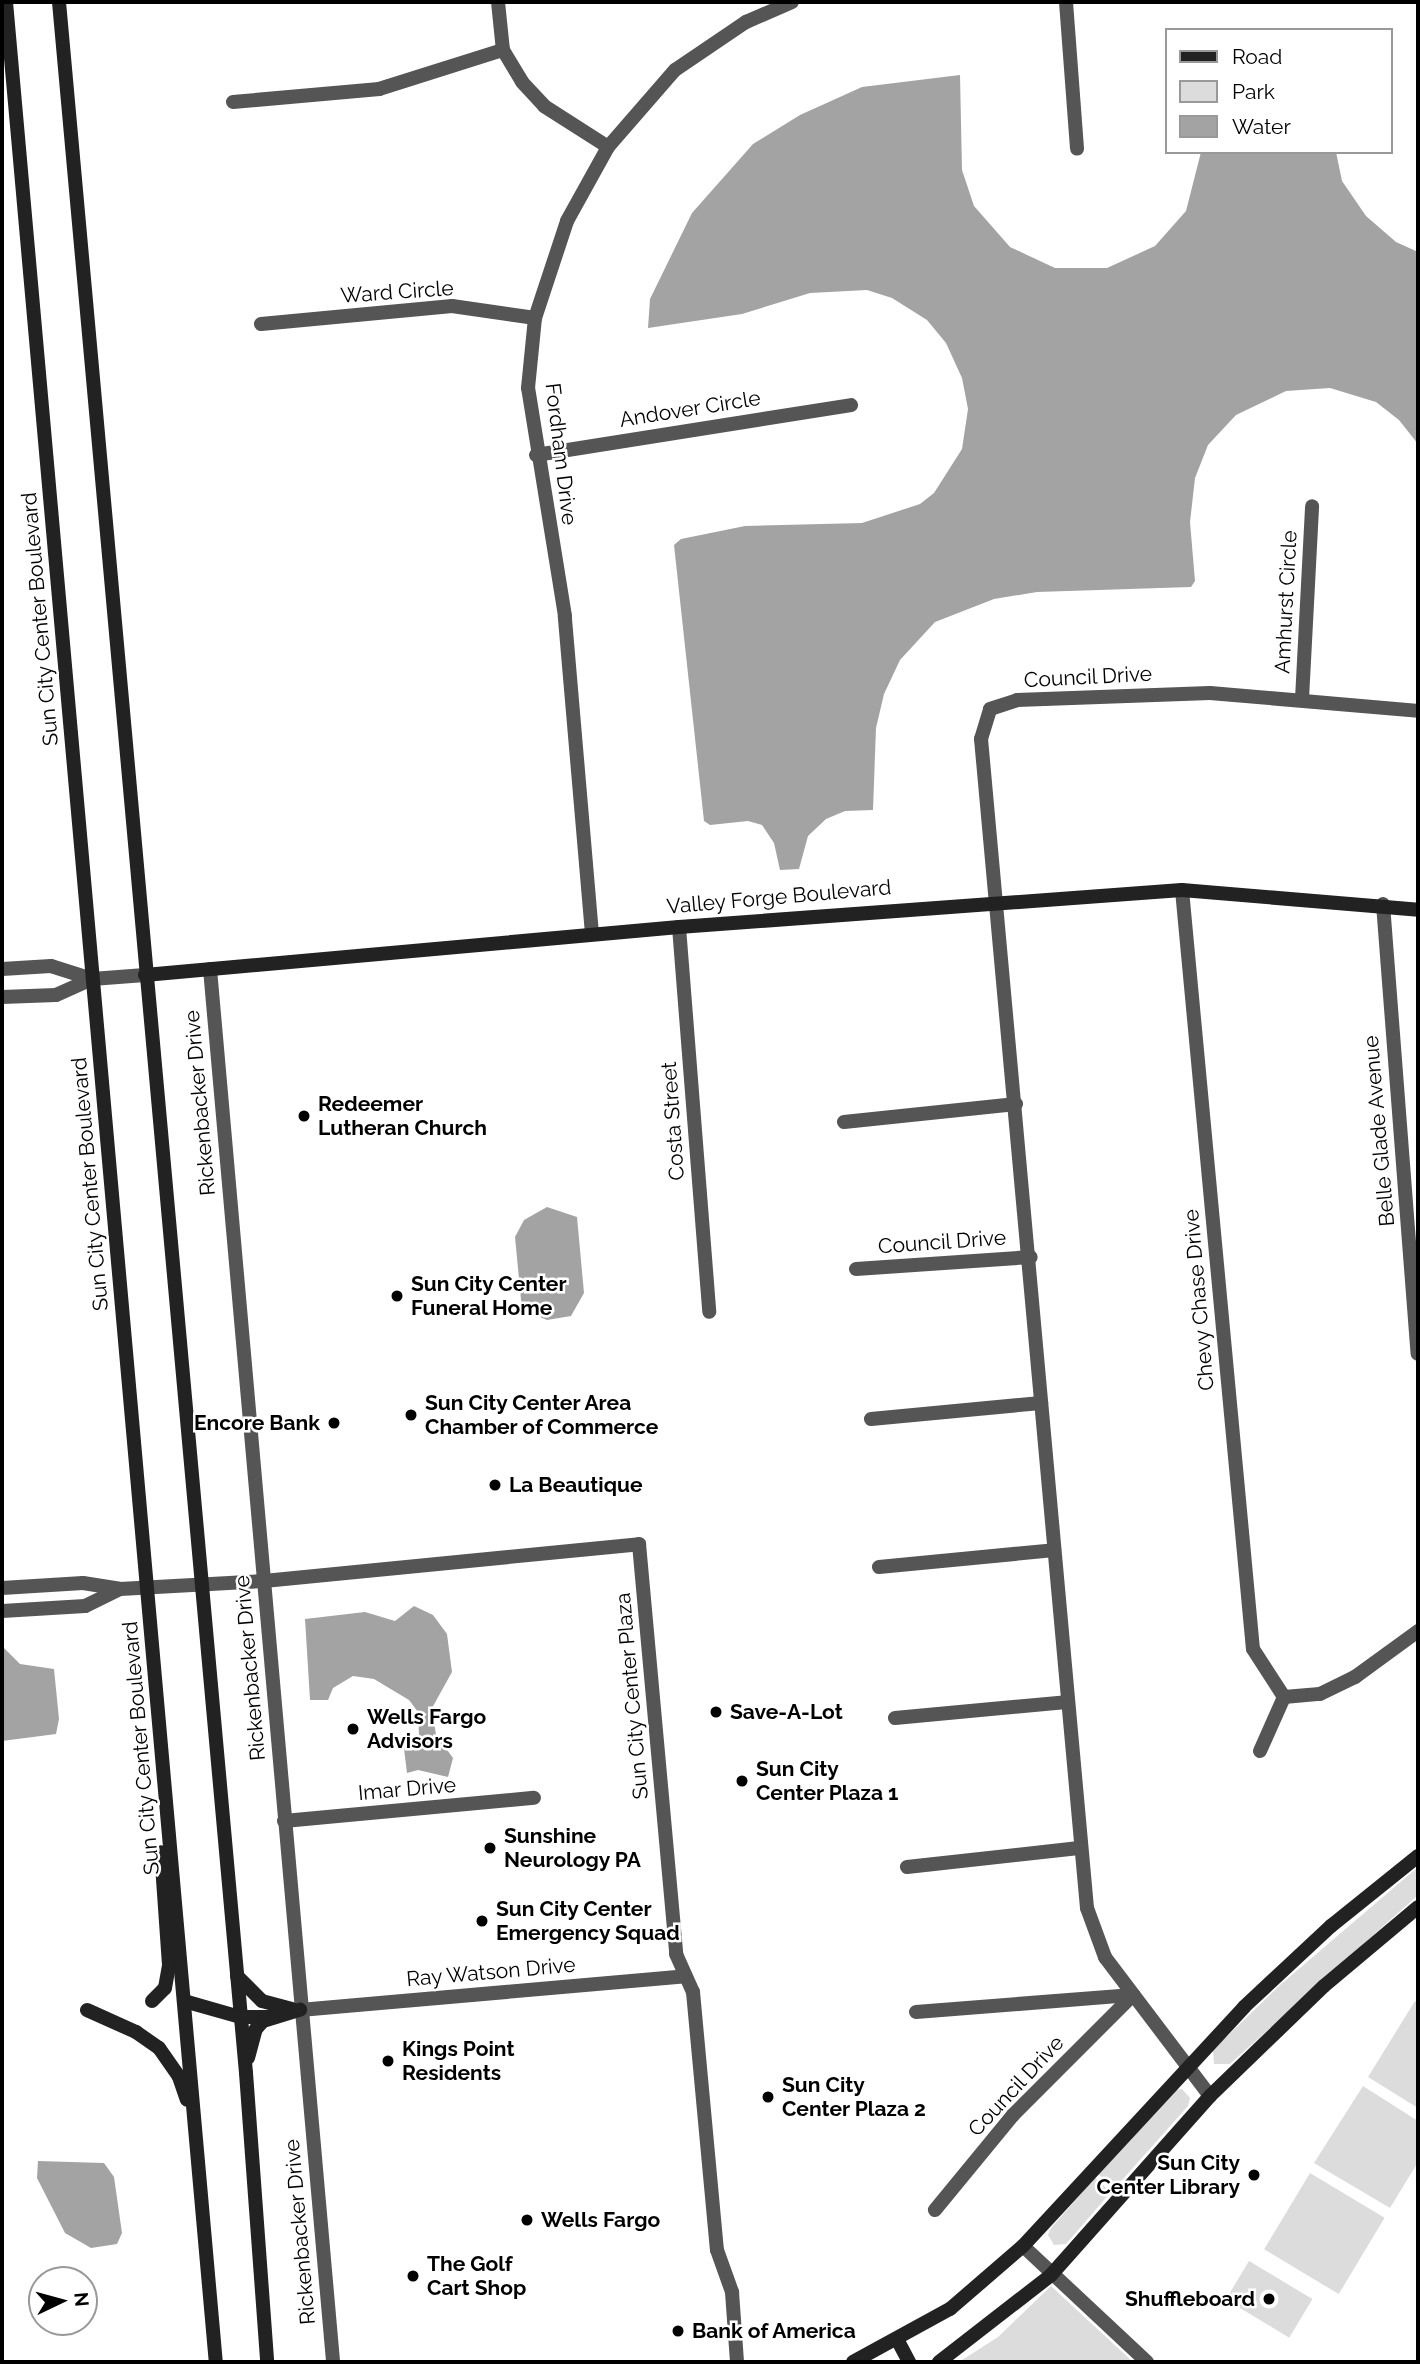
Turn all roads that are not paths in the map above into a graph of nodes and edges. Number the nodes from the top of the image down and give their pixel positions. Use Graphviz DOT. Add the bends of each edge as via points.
graph roads {
  1 [pos="6,2"];
  2 [pos="59,2"];
  3 [pos="498,2"];
  4 [pos="792,2"];
  5 [pos="1066,2"];
  6 [pos="503,50"];
  7 [pos="233,102"];
  8 [pos="608,147"];
  9 [pos="1077,149"];
  10 [pos="535,318"];
  11 [pos="261,324"];
  12 [pos="851,405"];
  13 [pos="536,455"];
  14 [pos="1312,506"];
  15 [pos="1302,699"];
  16 [pos="1418,711"];
  17 [pos="1182,890"];
  18 [pos="996,901"];
  19 [pos="1383,904"];
  20 [pos="1418,910"];
  21 [pos="679,927"];
  22 [pos="592,934"];
  23 [pos="210,969"];
  24 [pos="2,970"];
  25 [pos="145,975"];
  26 [pos="92,979"];
  27 [pos="2,997"];
  28 [pos="1016,1104"];
  29 [pos="844,1122"];
  30 [pos="1031,1257"];
  31 [pos="856,1269"];
  32 [pos="709,1312"];
  33 [pos="1418,1354"];
  34 [pos="1041,1403"];
  35 [pos="871,1419"];
  36 [pos="1054,1550"];
  37 [pos="879,1567"];
  38 [pos="264,1581"];
  39 [pos="199,1584"];
  40 [pos="2,1588"];
  41 [pos="150,1588"];
  42 [pos="120,1589"];
  43 [pos="2,1611"];
  44 [pos="1418,1631"];
  45 [pos="1284,1697"];
  46 [pos="1066,1702"];
  47 [pos="895,1718"];
  48 [pos="1260,1751"];
  49 [pos="165,1795"];
  50 [pos="534,1798"];
  51 [pos="284,1821"];
  52 [pos="1079,1848"];
  53 [pos="1418,1856"];
  54 [pos="907,1867"];
  55 [pos="1418,1907"];
  56 [pos="236,1975"];
  57 [pos="686,1976"];
  58 [pos="1133,1995"];
  59 [pos="152,2001"];
  60 [pos="184,2001"];
  61 [pos="87,2010"];
  62 [pos="300,2010"];
  63 [pos="916,2012"];
  64 [pos="240,2017"];
  65 [pos="274,2017"];
  66 [pos="1186,2067"];
  67 [pos="246,2073"];
  68 [pos="1210,2096"];
  69 [pos="196,2133"];
  70 [pos="934,2210"];
  71 [pos="1023,2246"];
  72 [pos="1051,2275"];
  73 [pos="898,2341"];
  74 [pos="216,2362"];
  75 [pos="267,2362"];
  76 [pos="333,2362"];
  77 [pos="737,2362"];
  78 [pos="853,2362"];
  79 [pos="909,2362"];
  80 [pos="939,2362"];
  81 [pos="1147,2362"];
  1 -- 26 [label="main road, Sun City Center Boulevard"];
  2 -- 25 [label="main road"];
  3 -- 6 [label="street"];
  4 -- 8 [label="street, Fordham Drive" via="746,22 675,70"];
  5 -- 9 [label="street"];
  6 -- 7 [label="street" via="379,89"];
  6 -- 8 [label="street" via="544,106"];
  8 -- 10 [label="street, Fordham Drive" via="567,221"];
  10 -- 11 [label="street, Ward Circle" via="452,306"];
  10 -- 13 [label="street, Fordham Drive" via="528,388"];
  12 -- 13 [label="street, Andover Circle"];
  13 -- 22 [label="street, Fordham Drive" via="565,616"];
  14 -- 15 [label="street, Amhurst Circle"];
  15 -- 16 [label="street, Council Drive"];
  15 -- 18 [label="street, Council Drive" via="1210,693 1017,700 990,709 981,739"];
  17 -- 18 [label="main road, Valley Forge Boulevard"];
  17 -- 19 [label="main road, Valley Forge Boulevard"];
  17 -- 45 [label="street, Chevy Chase Drive" via="1253,1649 1265,1675"];
  18 -- 21 [label="main road, Valley Forge Boulevard"];
  18 -- 28 [label="street, Council Drive"];
  19 -- 20 [label="main road, Valley Forge Boulevard"];
  19 -- 33 [label="street, Belle Glade Avenue"];
  21 -- 22 [label="main road, Valley Forge Boulevard"];
  21 -- 32 [label="street, Costa Street"];
  22 -- 23 [label="main road, Valley Forge Boulevard"];
  23 -- 25 [label="main road, Valley Forge Boulevard"];
  23 -- 38 [label="street, Rickenbacker Drive"];
  24 -- 26 [label="street" via="51,966"];
  25 -- 26 [label="street"];
  25 -- 39 [label="main road"];
  26 -- 27 [label="street" via="56,995"];
  26 -- 41 [label="main road, Sun City Center Boulevard"];
  28 -- 29 [label="street"];
  28 -- 30 [label="street, Council Drive"];
  30 -- 31 [label="street, Council Drive"];
  30 -- 34 [label="street, Council Drive"];
  34 -- 35 [label="street"];
  34 -- 36 [label="street, Council Drive"];
  36 -- 37 [label="street"];
  36 -- 46 [label="street, Council Drive"];
  38 -- 39 [label="street, Sun City Center Plaza"];
  38 -- 51 [label="street, Rickenbacker Drive"];
  38 -- 57 [label="street, Sun City Center Plaza" via="639,1544 676,1954"];
  39 -- 41 [label="street, Sun City Center Plaza"];
  39 -- 56 [label="main road"];
  40 -- 42 [label="street" via="83,1583"];
  41 -- 42 [label="street, Sun City Center Plaza"];
  41 -- 49 [label="main road, Sun City Center Boulevard"];
  42 -- 43 [label="street" via="85,1605"];
  44 -- 45 [label="street" via="1355,1677 1320,1694"];
  45 -- 48 [label="street"];
  46 -- 47 [label="street"];
  46 -- 52 [label="street, Council Drive"];
  49 -- 59 [label="main road" via="160,1845 169,1965 165,1988"];
  49 -- 60 [label="main road, Sun City Center Boulevard"];
  50 -- 51 [label="street, Imar Drive"];
  51 -- 62 [label="street, Rickenbacker Drive"];
  52 -- 54 [label="street"];
  52 -- 58 [label="street, Council Drive" via="1087,1908 1105,1957"];
  53 -- 66 [label="main road" via="1331,1926"];
  55 -- 68 [label="main road" via="1324,1986"];
  56 -- 62 [label="main road" via="262,2001"];
  56 -- 64 [label="main road"];
  57 -- 62 [label="street, Ray Watson Drive"];
  57 -- 77 [label="street, Sun City Center Plaza" via="693,1992 718,2250 732,2292"];
  58 -- 63 [label="street, Council Drive"];
  58 -- 66 [label="street, Council Drive"];
  58 -- 70 [label="street, Council Drive" via="1013,2115"];
  60 -- 64 [label="main road"];
  60 -- 69 [label="main road, Sun City Center Boulevard"];
  61 -- 69 [label="main road" via="159,2048 178,2077"];
  62 -- 65 [label="main road"];
  62 -- 76 [label="street, Rickenbacker Drive"];
  64 -- 65 [label="main road"];
  64 -- 67 [label="main road"];
  65 -- 67 [label="main road" via="256,2029"];
  66 -- 68 [label="street, Council Drive"];
  66 -- 71 [label="main road"];
  67 -- 75 [label="main road"];
  68 -- 72 [label="main road"];
  69 -- 74 [label="main road, Sun City Center Boulevard"];
  71 -- 72 [label="street"];
  71 -- 73 [label="main road" via="950,2309"];
  72 -- 80 [label="main road"];
  72 -- 81 [label="street"];
  73 -- 78 [label="main road"];
  73 -- 79 [label="main road"];
}
